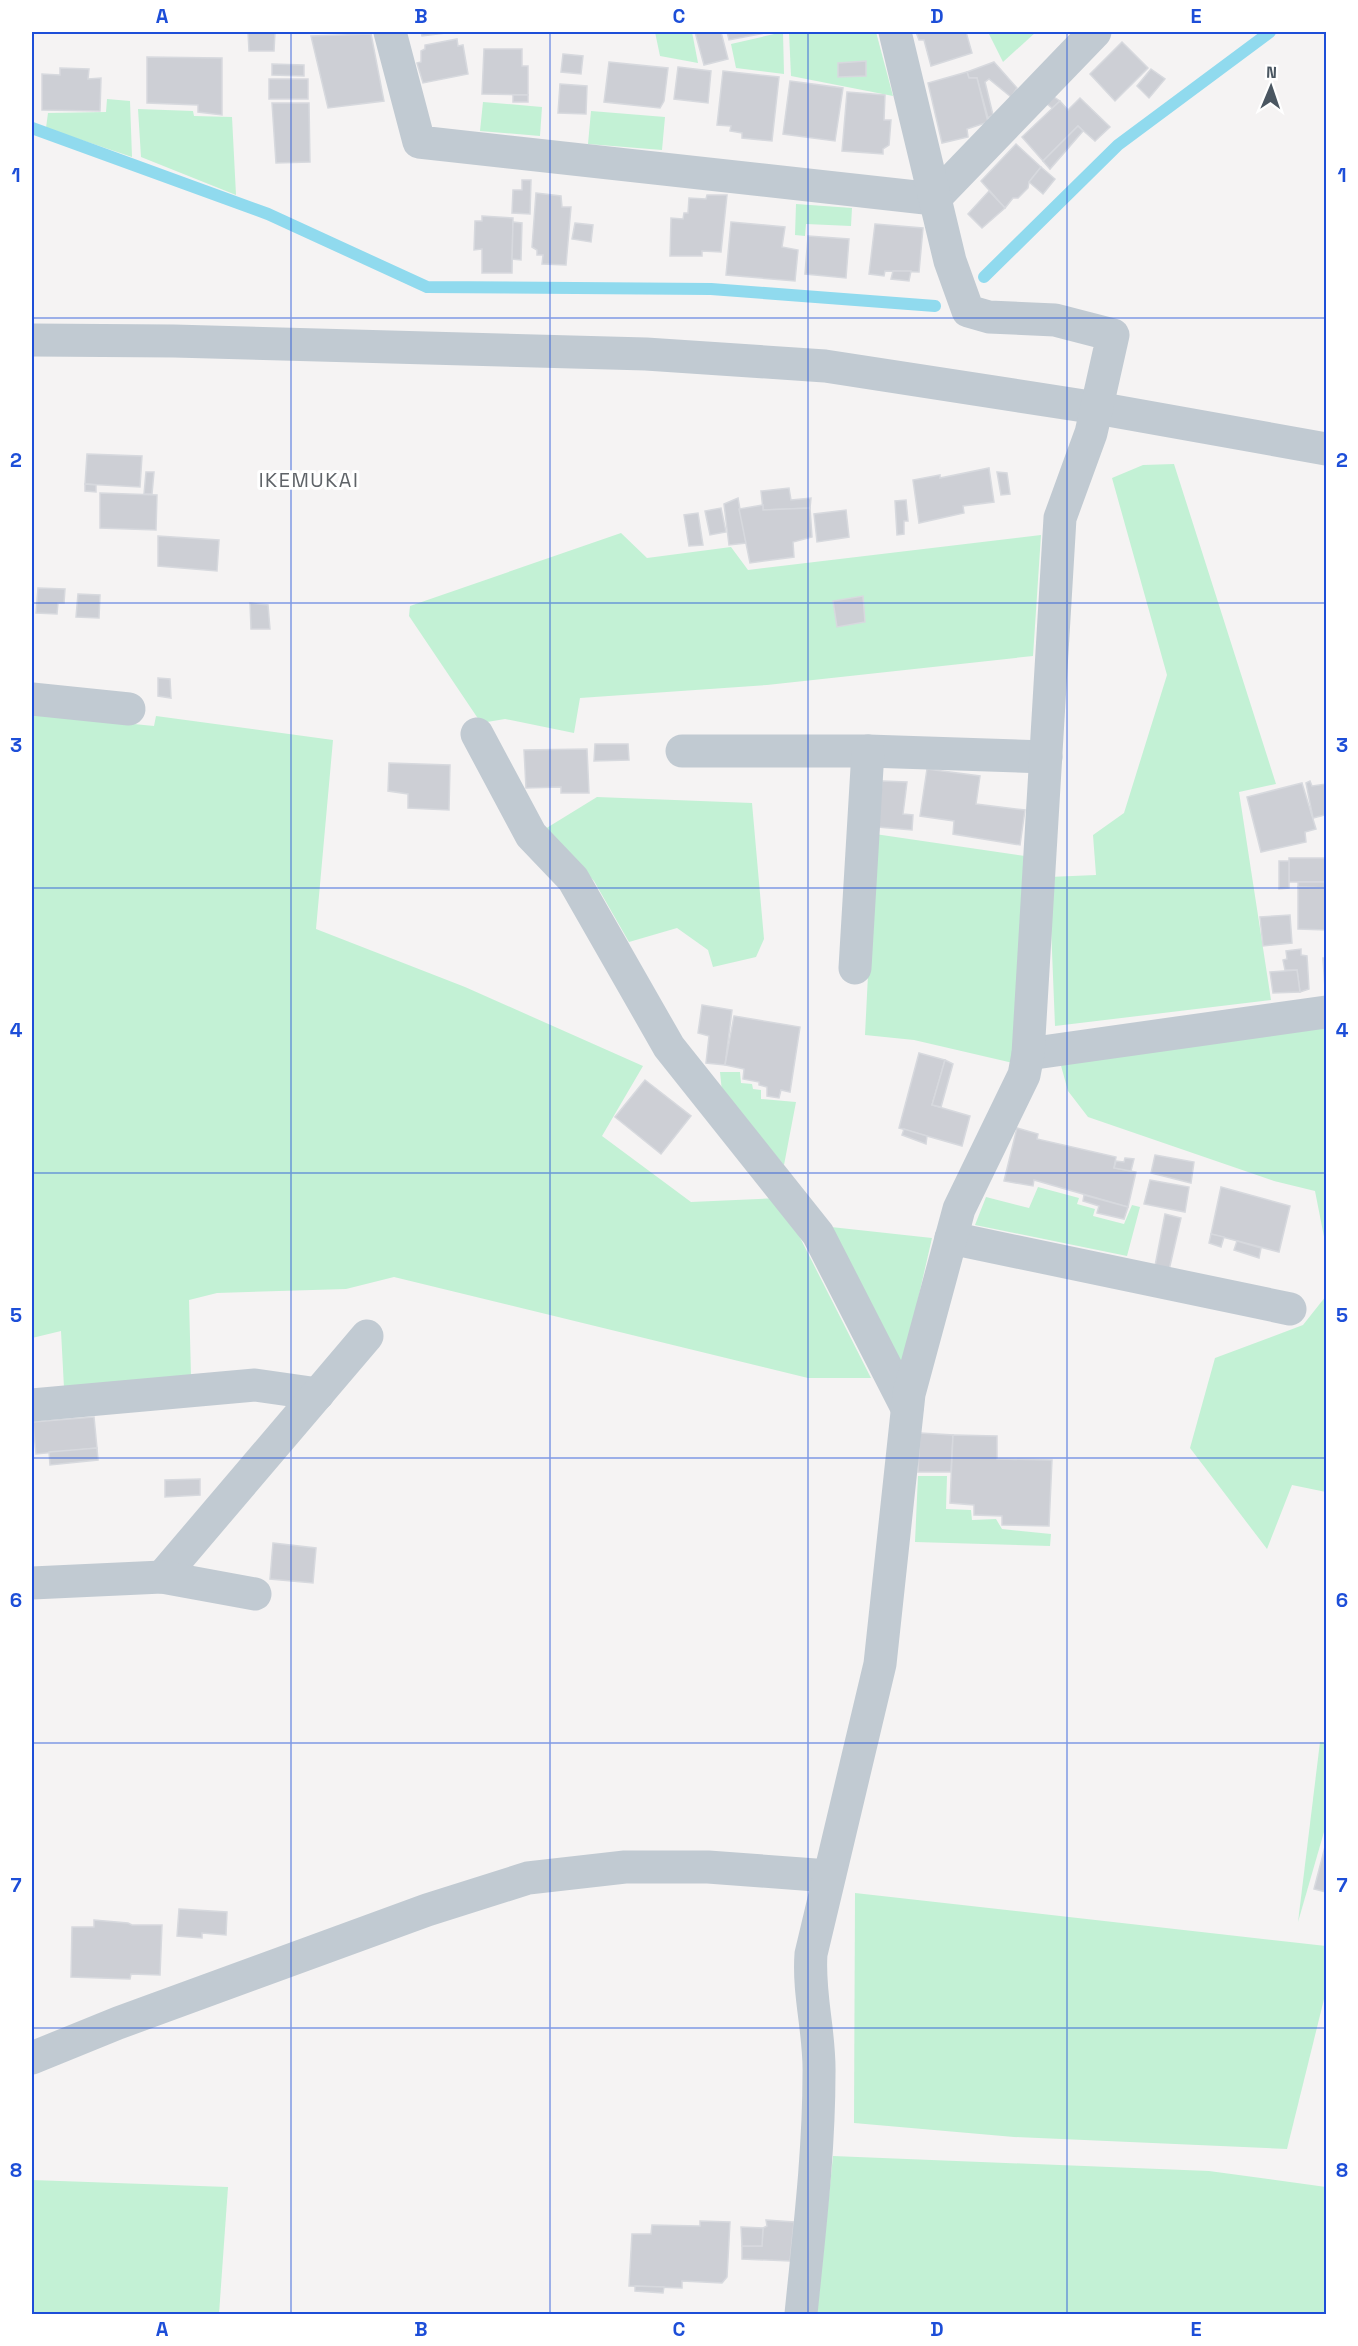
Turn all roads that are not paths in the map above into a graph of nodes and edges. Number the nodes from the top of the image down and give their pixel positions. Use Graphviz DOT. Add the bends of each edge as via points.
graph roads {
  1 [pos="390,32"];
  2 [pos="895,32"];
  3 [pos="1095,32"];
  4 [pos="934,199"];
  5 [pos="32,340"];
  6 [pos="1096,408"];
  7 [pos="1326,449"];
  8 [pos="32,699"];
  9 [pos="129,709"];
  10 [pos="477,734"];
  11 [pos="682,751"];
  12 [pos="868,751"];
  13 [pos="1046,757"];
  14 [pos="855,968"];
  15 [pos="1326,1012"];
  16 [pos="1028,1054"];
  17 [pos="951,1238"];
  18 [pos="1290,1309"];
  19 [pos="367,1336"];
  20 [pos="318,1394"];
  21 [pos="32,1405"];
  22 [pos="907,1408"];
  23 [pos="162,1577"];
  24 [pos="32,1583"];
  25 [pos="255,1594"];
  26 [pos="829,1876"];
  27 [pos="32,2058"];
  28 [pos="801,2314"];
  1 -- 4 [label="street" via="419,142"];
  2 -- 4 [label="street"];
  3 -- 4 [label="street"];
  4 -- 6 [label="street" via="968,311 988,317 1055,320 1113,335"];
  5 -- 6 [label="street" via="670,356 825,366"];
  6 -- 7 [label="street"];
  6 -- 13 [label="street" via="1091,434 1060,518"];
  8 -- 9 [label="street"];
  10 -- 22 [label="street" via="531,835 573,879 669,1047 818,1234"];
  11 -- 12 [label="street"];
  12 -- 13 [label="street"];
  12 -- 14 [label="street"];
  13 -- 16 [label="street"];
  15 -- 16 [label="street"];
  16 -- 17 [label="street" via="1024,1075 959,1209"];
  17 -- 18 [label="street"];
  17 -- 22 [label="street"];
  19 -- 20 [label="street"];
  20 -- 21 [label="street" via="255,1385"];
  20 -- 23 [label="street"];
  22 -- 26 [label="street" via="880,1664"];
  23 -- 24 [label="street"];
  23 -- 25 [label="street"];
  26 -- 27 [label="street" via="708,1867 625,1867 528,1878 427,1910"];
  26 -- 28 [label="street" via="809,1978 819,2070 817,2144"];
}
